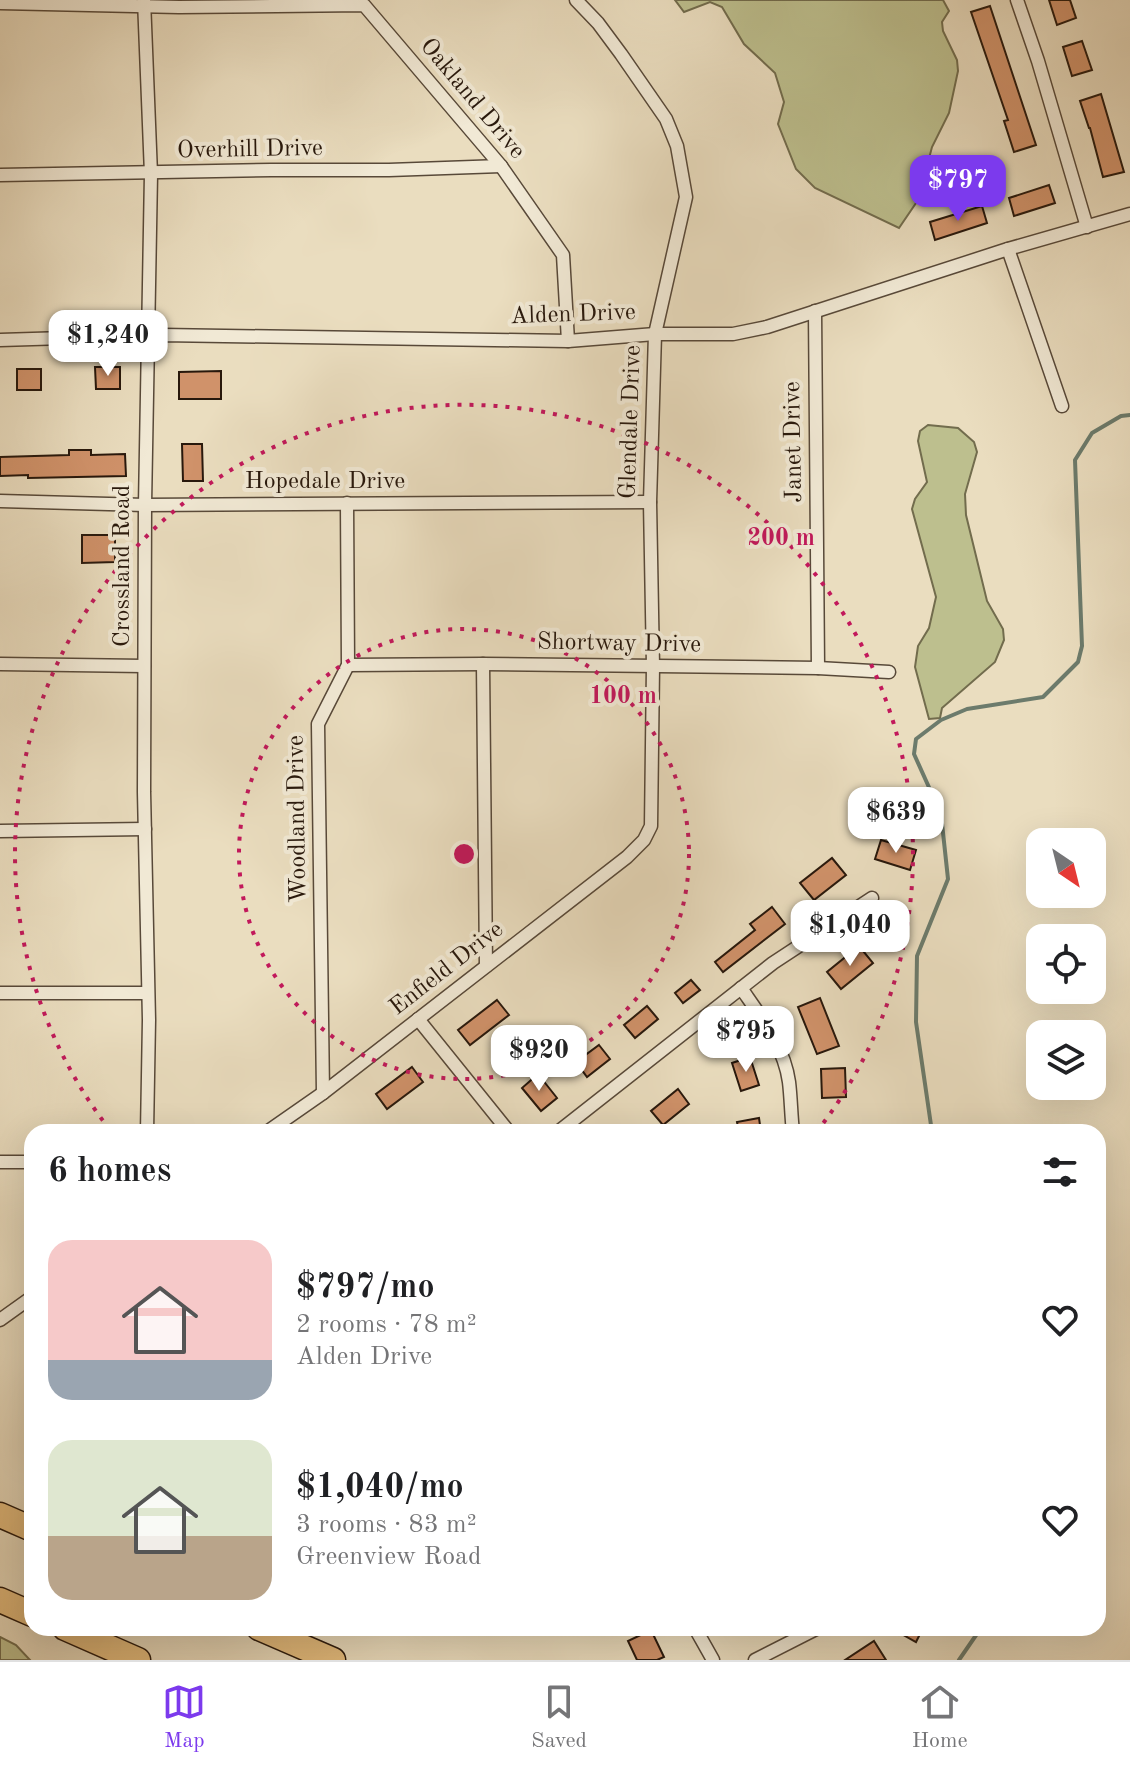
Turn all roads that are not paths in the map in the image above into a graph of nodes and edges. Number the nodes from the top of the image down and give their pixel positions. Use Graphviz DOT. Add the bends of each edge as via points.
graph roads {
  1 [pos="576,0"];
  2 [pos="1017,0"];
  3 [pos="0,3"];
  4 [pos="144,3"];
  5 [pos="309,3"];
  6 [pos="501,166"];
  7 [pos="151,174"];
  8 [pos="0,175"];
  9 [pos="1130,214"];
  10 [pos="1087,227"];
  11 [pos="1008,249"];
  12 [pos="815,311"];
  13 [pos="655,334"];
  14 [pos="147,336"];
  15 [pos="0,340"];
  16 [pos="568,341"];
  17 [pos="1062,406"];
  18 [pos="0,501"];
  19 [pos="650,502"];
  20 [pos="347,503"];
  21 [pos="145,505"];
  22 [pos="0,664"];
  23 [pos="483,664"];
  24 [pos="348,665"];
  25 [pos="144,666"];
  26 [pos="653,666"];
  27 [pos="818,668"];
  28 [pos="889,672"];
  29 [pos="145,829"];
  30 [pos="0,831"];
  31 [pos="648,834"];
  32 [pos="872,898"];
  33 [pos="486,966"];
  34 [pos="741,988"];
  35 [pos="0,993"];
  36 [pos="147,993"];
  37 [pos="418,1019"];
  38 [pos="323,1093"];
  39 [pos="147,1124"];
  40 [pos="278,1124"];
  41 [pos="503,1124"];
  42 [pos="568,1124"];
  43 [pos="792,1124"];
  44 [pos="0,1162"];
  45 [pos="24,1162"];
  46 [pos="24,1303"];
  47 [pos="0,1320"];
  48 [pos="0,1515"];
  49 [pos="24,1526"];
  50 [pos="0,1600"];
  51 [pos="24,1610"];
  52 [pos="83,1636"];
  53 [pos="278,1636"];
  54 [pos="700,1636"];
  55 [pos="802,1636"];
  56 [pos="138,1660"];
  57 [pos="333,1660"];
  58 [pos="713,1660"];
  59 [pos="755,1660"];
  1 -- 13 [label="street, Glendale Drive" via="666,119 681,162 686,197"];
  2 -- 10 [label="street"];
  3 -- 4 [label="street, Oakland Drive"];
  4 -- 5 [label="street, Oakland Drive"];
  4 -- 7 [label="street, Crossland Road"];
  5 -- 6 [label="street, Oakland Drive" via="364,5"];
  6 -- 7 [label="street, Overhill Drive"];
  6 -- 16 [label="street, Oakland Drive" via="563,255"];
  7 -- 8 [label="street, Overhill Drive"];
  7 -- 14 [label="street, Crossland Road"];
  9 -- 10 [label="street, Alden Drive"];
  10 -- 11 [label="street, Alden Drive"];
  11 -- 12 [label="street, Alden Drive"];
  11 -- 17 [label="street"];
  12 -- 13 [label="street, Alden Drive" via="733,334"];
  12 -- 27 [label="street, Janet Drive"];
  13 -- 16 [label="street, Alden Drive"];
  13 -- 19 [label="street, Glendale Drive"];
  14 -- 15 [label="street, Alden Drive"];
  14 -- 16 [label="street, Alden Drive"];
  14 -- 21 [label="street, Crossland Road"];
  18 -- 21 [label="street, Hopedale Drive"];
  19 -- 20 [label="street, Hopedale Drive"];
  19 -- 26 [label="street, Glendale Drive"];
  20 -- 21 [label="street, Hopedale Drive"];
  20 -- 24 [label="street, Woodland Drive"];
  21 -- 25 [label="street, Crossland Road"];
  22 -- 25 [label="street"];
  23 -- 24 [label="street, Shortway Drive"];
  23 -- 26 [label="street, Shortway Drive"];
  23 -- 33 [label="street"];
  24 -- 38 [label="street, Woodland Drive" via="318,724"];
  25 -- 29 [label="street, Crossland Road"];
  26 -- 27 [label="street, Shortway Drive"];
  26 -- 31 [label="street, Glendale Drive"];
  27 -- 28 [label="street, Shortway Drive"];
  29 -- 30 [label="street"];
  29 -- 36 [label="street, Crossland Road"];
  31 -- 33 [label="street, Enfield Drive" via="638,848"];
  32 -- 34 [label="street"];
  33 -- 37 [label="street, Enfield Drive"];
  34 -- 42 [label="street"];
  34 -- 43 [label="street" via="780,1049"];
  35 -- 36 [label="street"];
  36 -- 39 [label="street, Crossland Road"];
  37 -- 38 [label="street, Enfield Drive"];
  37 -- 41 [label="street"];
  38 -- 40 [label="street, Enfield Drive"];
  44 -- 45 [label="street"];
  46 -- 47 [label="street"];
  48 -- 49 [label="highway"];
  50 -- 51 [label="highway"];
  52 -- 56 [label="highway"];
  53 -- 57 [label="highway"];
  54 -- 58 [label="street"];
  55 -- 59 [label="street"];
}
